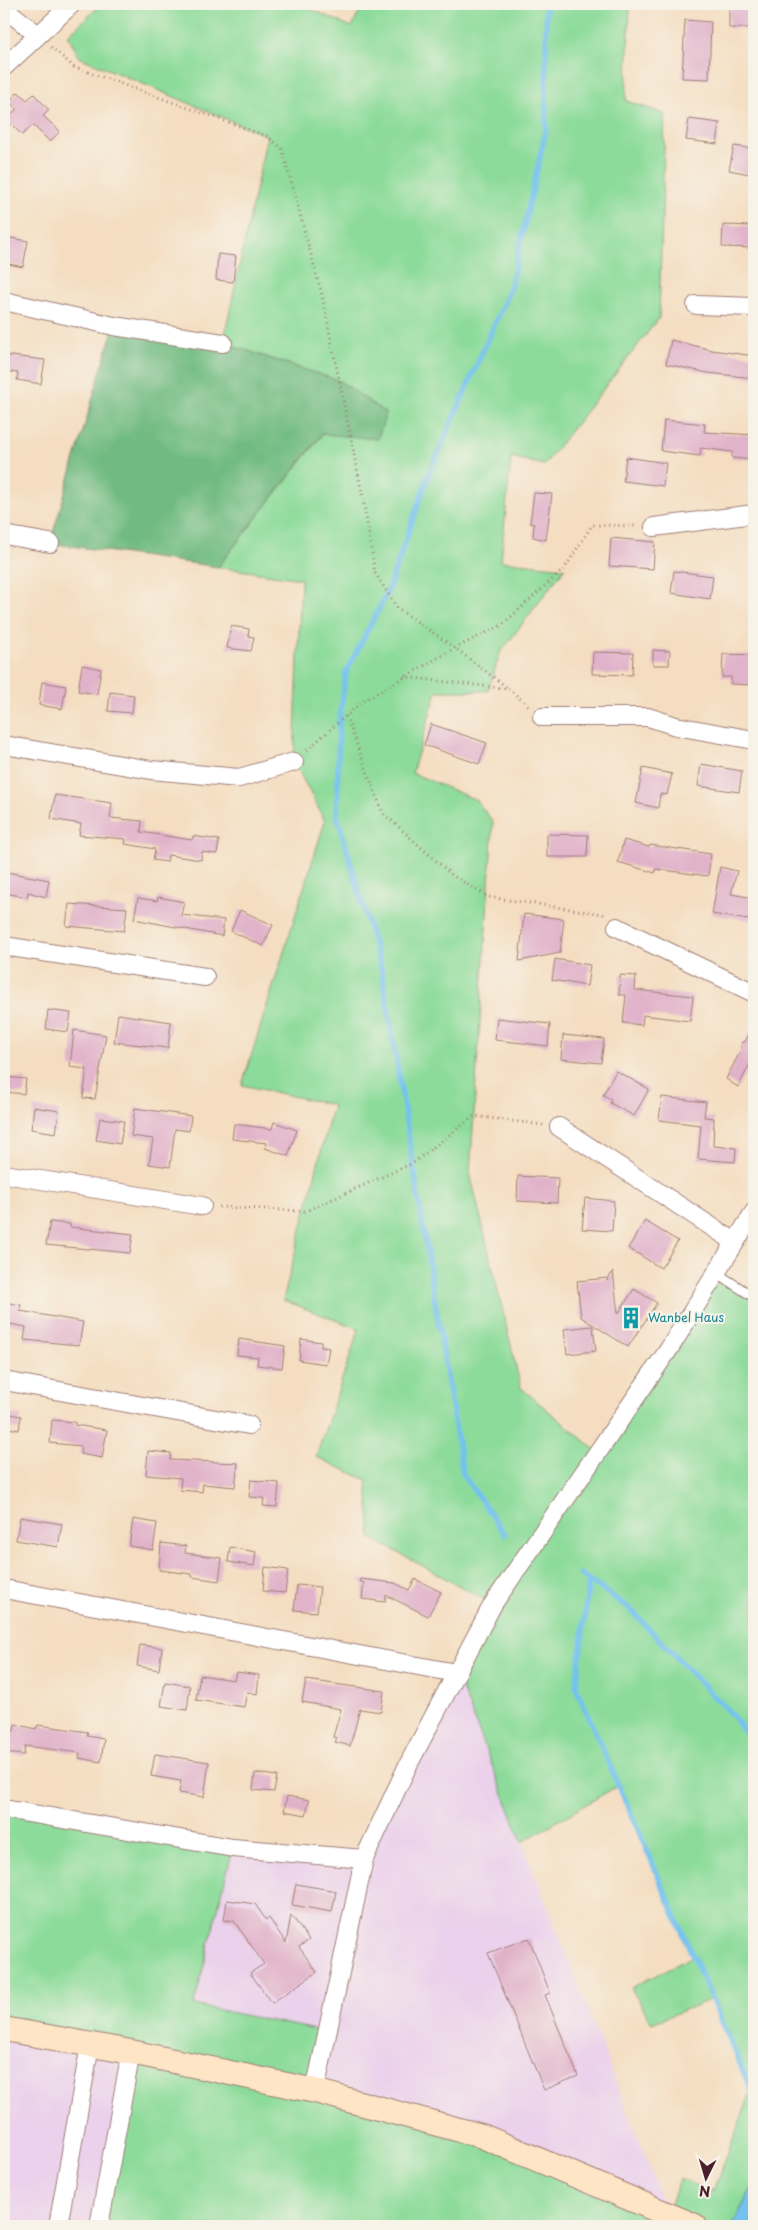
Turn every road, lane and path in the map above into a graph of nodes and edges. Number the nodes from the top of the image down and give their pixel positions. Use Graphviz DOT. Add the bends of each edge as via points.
graph roads {
  1 [pos="72,4"];
  2 [pos="4,8"];
  3 [pos="38,35"];
  4 [pos="4,67"];
  5 [pos="4,301"];
  6 [pos="696,306"];
  7 [pos="754,307"];
  8 [pos="223,343"];
  9 [pos="754,514"];
  10 [pos="654,527"];
  11 [pos="4,534"];
  12 [pos="50,544"];
  13 [pos="455,648"];
  14 [pos="403,677"];
  15 [pos="509,689"];
  16 [pos="346,716"];
  17 [pos="542,717"];
  18 [pos="754,740"];
  19 [pos="4,745"];
  20 [pos="294,762"];
  21 [pos="617,927"];
  22 [pos="4,946"];
  23 [pos="205,977"];
  24 [pos="754,993"];
  25 [pos="559,1127"];
  26 [pos="4,1174"];
  27 [pos="202,1206"];
  28 [pos="754,1212"];
  29 [pos="735,1242"];
  30 [pos="716,1273"];
  31 [pos="754,1297"];
  32 [pos="4,1381"];
  33 [pos="250,1425"];
  34 [pos="4,1589"];
  35 [pos="456,1673"];
  36 [pos="4,1808"];
  37 [pos="364,1859"];
  38 [pos="4,2029"];
  39 [pos="90,2045"];
  40 [pos="131,2052"];
  41 [pos="315,2091"];
  42 [pos="58,2226"];
  43 [pos="99,2226"];
  44 [pos="695,2226"];
  1 -- 3 [label="street"];
  2 -- 3 [label="street"];
  3 -- 4 [label="street"];
  3 -- 13 [label="path" via="74,68 267,136 282,148 322,295 364,498 375,573 397,608"];
  5 -- 8 [label="street" via="114,326"];
  6 -- 7 [label="street"];
  9 -- 10 [label="street"];
  10 -- 13 [label="path" via="592,524 565,568 502,625"];
  11 -- 12 [label="street"];
  13 -- 14 [label="path"];
  13 -- 15 [label="path"];
  14 -- 15 [label="path"];
  14 -- 16 [label="path" via="363,701"];
  15 -- 17 [label="path"];
  16 -- 20 [label="path"];
  16 -- 21 [label="path" via="383,813 453,876 488,897 603,914"];
  17 -- 18 [label="street" via="648,717 676,726"];
  19 -- 20 [label="street" via="151,770 239,778"];
  21 -- 24 [label="street"];
  22 -- 23 [label="street"];
  25 -- 27 [label="path" via="474,1116 413,1163 306,1211"];
  25 -- 29 [label="street"];
  26 -- 27 [label="street"];
  28 -- 29 [label="street"];
  29 -- 30 [label="street"];
  30 -- 31 [label="lane"];
  30 -- 35 [label="street" via="669,1349 493,1604"];
  32 -- 33 [label="street"];
  34 -- 35 [label="street"];
  35 -- 37 [label="street"];
  36 -- 37 [label="street" via="233,1848"];
  37 -- 41 [label="street"];
  38 -- 39 [label="street"];
  39 -- 40 [label="street"];
  39 -- 42 [label="street"];
  40 -- 41 [label="street"];
  40 -- 43 [label="street"];
  41 -- 44 [label="street" via="482,2136"];
}
